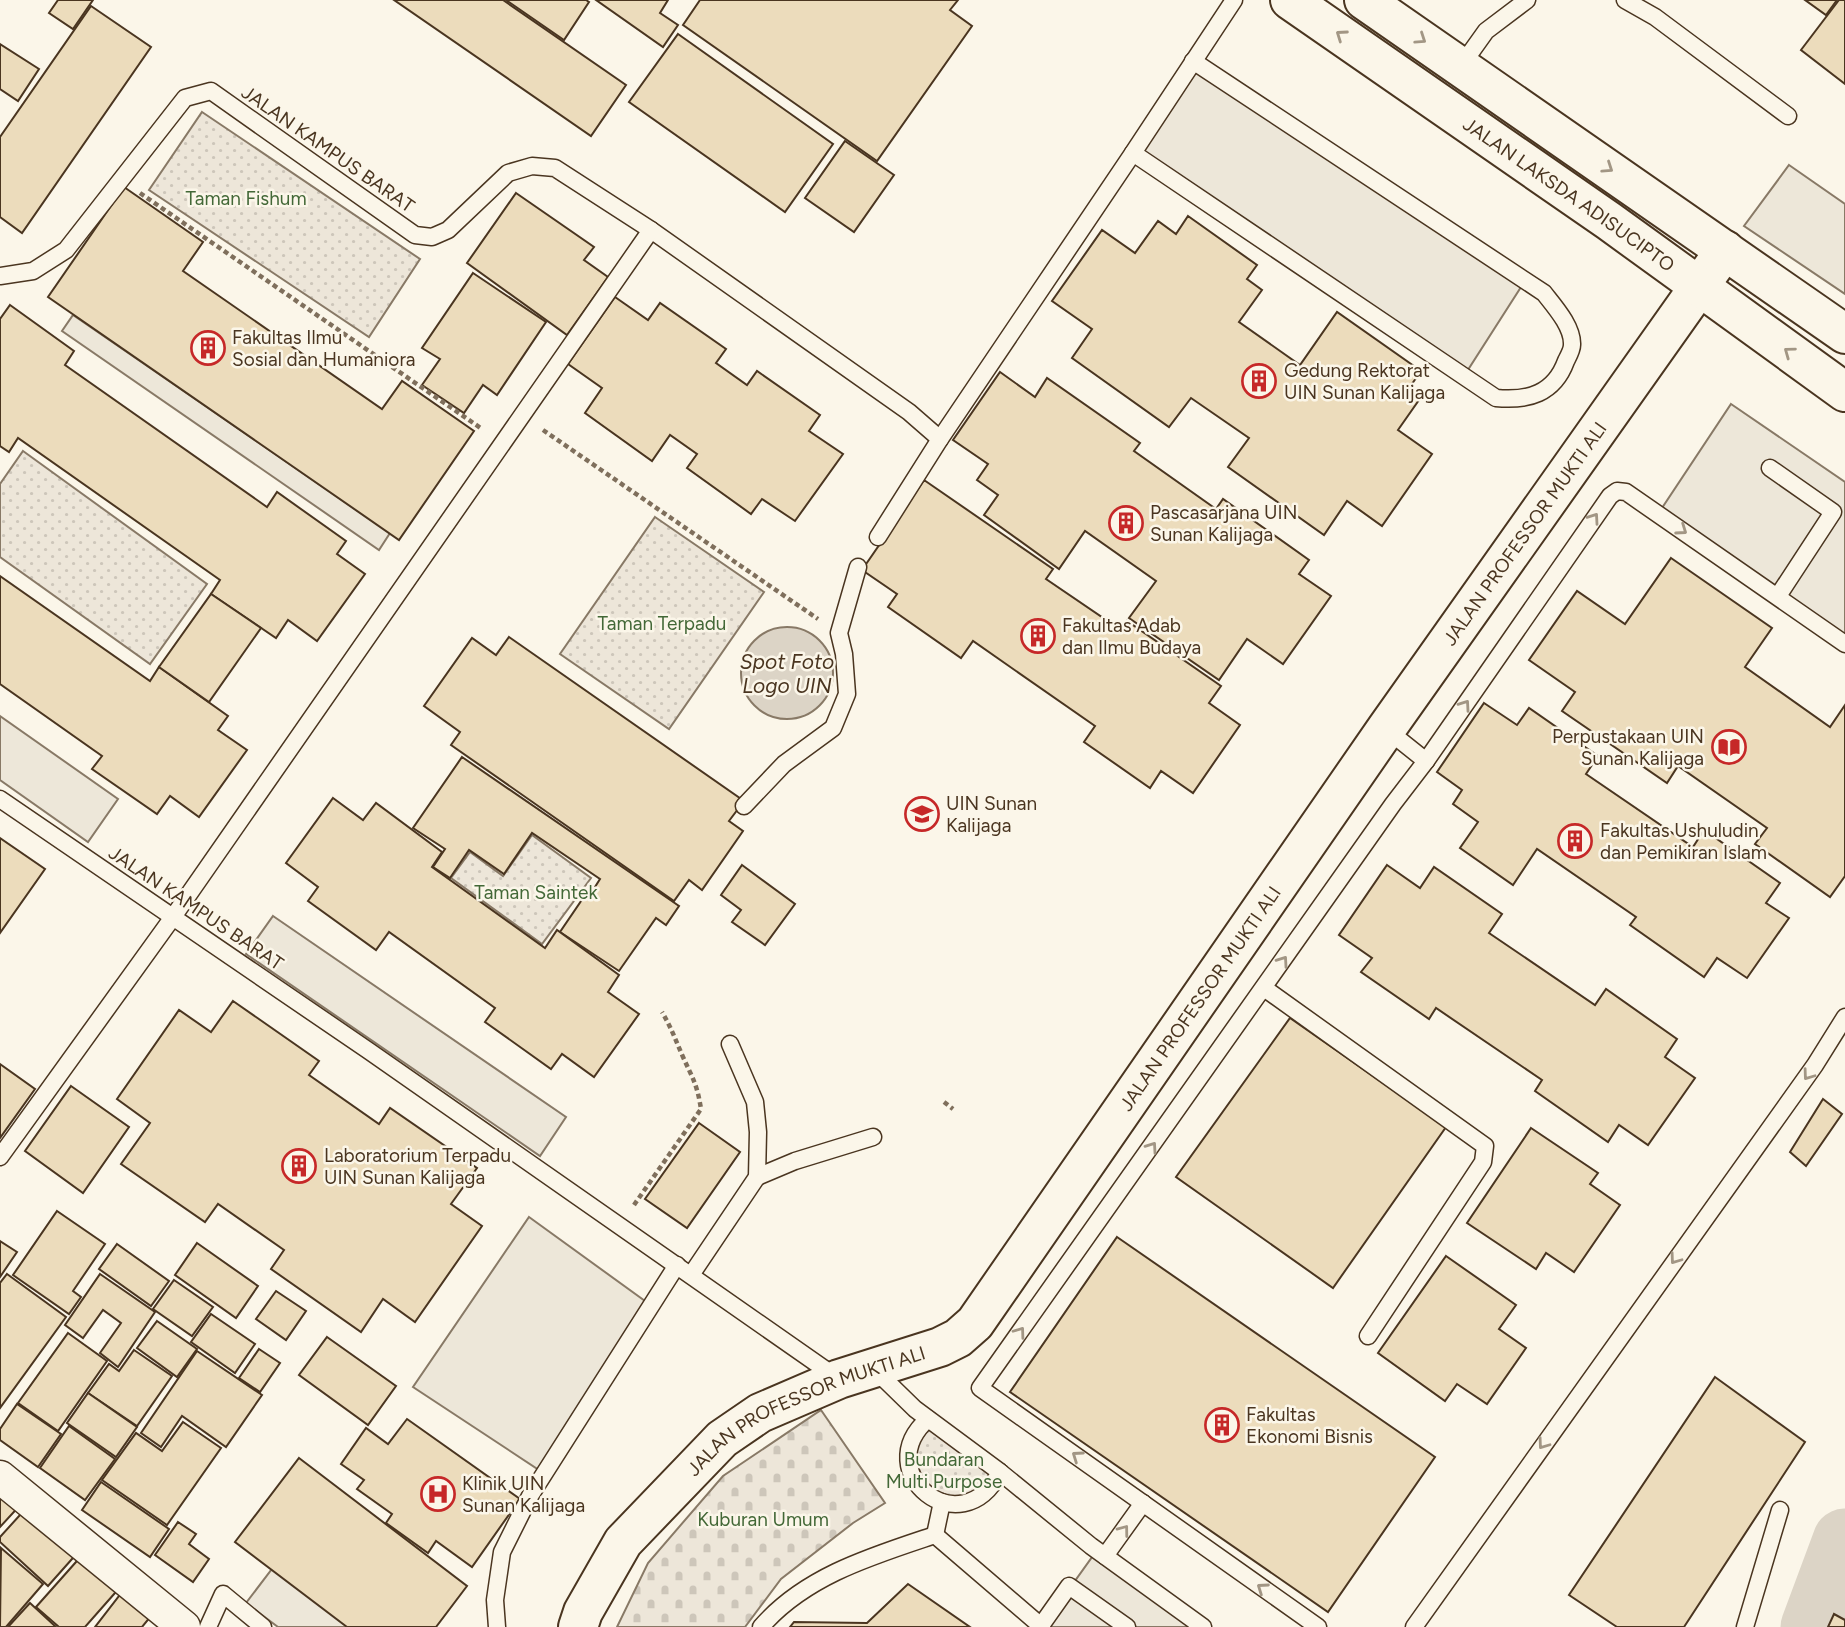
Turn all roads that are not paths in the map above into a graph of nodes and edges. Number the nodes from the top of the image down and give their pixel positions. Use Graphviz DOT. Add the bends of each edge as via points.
graph roads {
  1 [pos="1234,0"];
  2 [pos="1290,0"];
  3 [pos="1527,0"];
  4 [pos="1626,0"];
  5 [pos="1382,5"];
  6 [pos="1193,61"];
  7 [pos="1461,66"];
  8 [pos="1788,116"];
  9 [pos="1133,153"];
  10 [pos="651,230"];
  11 [pos="1725,250"];
  12 [pos="0,276"];
  13 [pos="1699,286"];
  14 [pos="1845,334"];
  15 [pos="1845,392"];
  16 [pos="940,439"];
  17 [pos="1770,468"];
  18 [pos="1839,516"];
  19 [pos="878,537"];
  20 [pos="858,567"];
  21 [pos="1777,596"];
  22 [pos="1845,644"];
  23 [pos="1386,729"];
  24 [pos="1426,761"];
  25 [pos="0,799"];
  26 [pos="744,806"];
  27 [pos="173,917"];
  28 [pos="1264,988"];
  29 [pos="1845,1017"];
  30 [pos="730,1044"];
  31 [pos="873,1137"];
  32 [pos="0,1157"];
  33 [pos="757,1177"];
  34 [pos="677,1265"];
  35 [pos="691,1275"];
  36 [pos="1368,1336"];
  37 [pos="856,1373"];
  38 [pos="929,1419"];
  39 [pos="1000,1472"];
  40 [pos="0,1477"];
  41 [pos="943,1503"];
  42 [pos="1143,1503"];
  43 [pos="1780,1510"];
  44 [pos="935,1535"];
  45 [pos="1105,1556"];
  46 [pos="184,1627"];
  47 [pos="208,1627"];
  48 [pos="263,1627"];
  49 [pos="497,1627"];
  50 [pos="578,1627"];
  51 [pos="761,1627"];
  52 [pos="1040,1627"];
  53 [pos="1127,1627"];
  54 [pos="1203,1627"];
  55 [pos="1318,1627"];
  56 [pos="1414,1627"];
  57 [pos="1745,1627"];
  1 -- 6 [label="lane"];
  13 -- 2 [label="main road, JALAN LAKSDA ADISUCIPTO, one-way"];
  3 -- 7 [label="lane" via="1486,31"];
  4 -- 8 [label="lane"];
  5 -- 7 [label="main road, one-way"];
  6 -- 9 [label="lane"];
  6 -- 9 [label="lane" via="1544,293 1564,318 1572,346 1562,372 1543,391 1520,400 1496,398"];
  7 -- 11 [label="main road, one-way"];
  9 -- 16 [label="lane"];
  10 -- 12 [label="lane, JALAN KAMPUS BARAT" via="555,169 532,166 508,173 448,230 432,237 415,235 211,91 185,98 66,250 33,271"];
  10 -- 16 [label="lane, JALAN KAMPUS BARAT" via="909,412"];
  10 -- 27 [label="lane"];
  11 -- 13 [label="main road, JALAN PROFESSOR MUKTI ALI"];
  11 -- 14 [label="main road"];
  15 -- 13 [label="main road, JALAN LAKSDA ADISUCIPTO, one-way"];
  13 -- 23 [label="main road, JALAN PROFESSOR MUKTI ALI"];
  16 -- 19 [label="lane"];
  17 -- 18 [label="lane"];
  18 -- 21 [label="lane"];
  20 -- 26 [label="lane" via="839,633 847,694 832,729 784,764"];
  21 -- 22 [label="lane"];
  24 -- 21 [label="lane, one-way" via="1617,491 1626,492"];
  23 -- 24 [label="lane"];
  23 -- 37 [label="main road, JALAN PROFESSOR MUKTI ALI" via="975,1323 940,1347"];
  28 -- 24 [label="lane, one-way"];
  25 -- 27 [label="lane, JALAN KAMPUS BARAT"];
  27 -- 32 [label="lane"];
  27 -- 34 [label="lane, JALAN KAMPUS BARAT"];
  28 -- 36 [label="lane" via="1485,1146 1483,1162"];
  42 -- 28 [label="lane, one-way" via="980,1388"];
  29 -- 56 [label="lane, one-way"];
  30 -- 33 [label="lane" via="755,1102"];
  31 -- 33 [label="lane"];
  33 -- 35 [label="lane"];
  34 -- 35 [label="lane, JALAN KAMPUS BARAT"];
  34 -- 49 [label="lane" via="530,1496 502,1552 495,1600"];
  35 -- 37 [label="lane, JALAN KAMPUS BARAT"];
  37 -- 38 [label="lane, JALAN KAMPUS BARAT"];
  37 -- 50 [label="main road, JALAN PROFESSOR MUKTI ALI" via="760,1413 722,1439 623,1542"];
  38 -- 39 [label="lane, JALAN KAMPUS BARAT"];
  38 -- 41 [label="lane" via="911,1441 910,1470 918,1487"];
  39 -- 41 [label="lane" via="984,1495 971,1502"];
  39 -- 45 [label="lane, JALAN KAMPUS BARAT"];
  40 -- 46 [label="street"];
  41 -- 44 [label="lane"];
  45 -- 42 [label="lane, one-way"];
  55 -- 42 [label="lane, one-way"];
  43 -- 57 [label="lane"];
  44 -- 51 [label="lane" via="832,1573 777,1608"];
  44 -- 52 [label="lane"];
  45 -- 54 [label="lane, JALAN KAMPUS BARAT"];
  47 -- 48 [label="lane" via="223,1594"];
  52 -- 53 [label="lane" via="1069,1586"];
}
